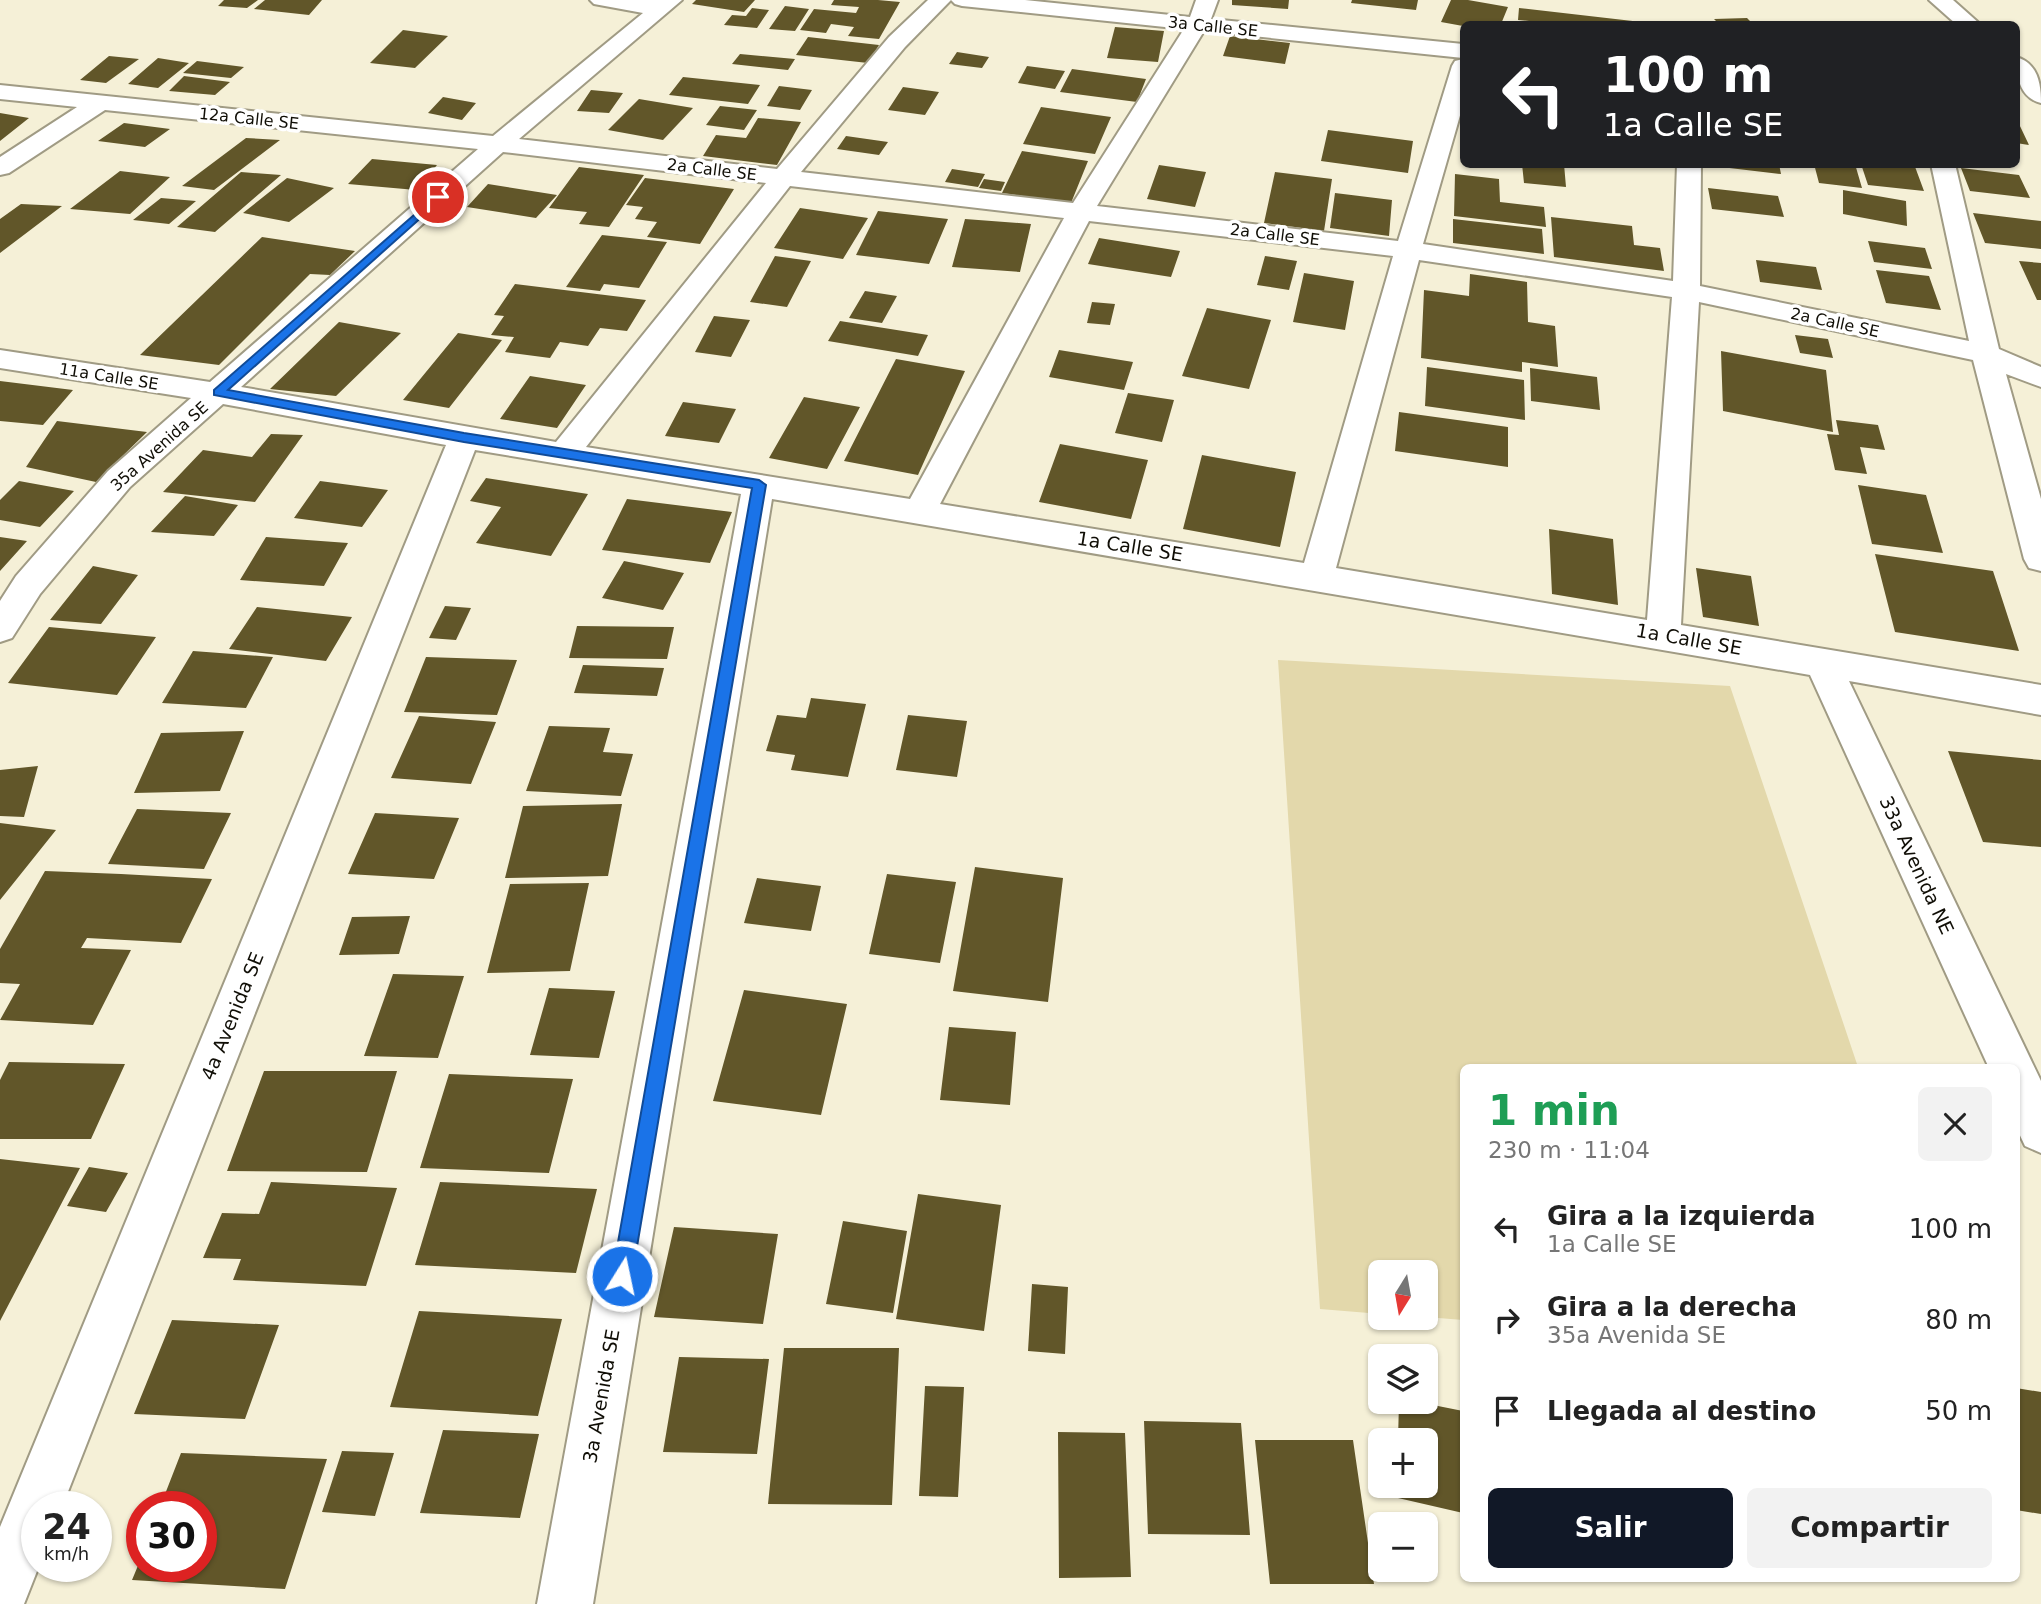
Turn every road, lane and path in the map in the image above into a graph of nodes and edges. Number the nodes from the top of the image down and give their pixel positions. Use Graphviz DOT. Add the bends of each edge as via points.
graph roads {
  1 [pos="601,0"];
  2 [pos="940,0"];
  3 [pos="962,0"];
  4 [pos="1940,0"];
  5 [pos="666,4"];
  6 [pos="1203,12"];
  7 [pos="1965,21"];
  8 [pos="1460,51"];
  9 [pos="2020,69"];
  10 [pos="1460,76"];
  11 [pos="0,92"];
  12 [pos="2041,96"];
  13 [pos="101,102"];
  14 [pos="2020,108"];
  15 [pos="2041,111"];
  16 [pos="498,144"];
  17 [pos="0,168"];
  18 [pos="1689,168"];
  19 [pos="1944,168"];
  20 [pos="784,177"];
  21 [pos="1081,211"];
  22 [pos="1408,250"];
  23 [pos="1686,291"];
  24 [pos="1986,354"];
  25 [pos="0,359"];
  26 [pos="2041,378"];
  27 [pos="218,393"];
  28 [pos="464,438"];
  29 [pos="565,453"];
  30 [pos="759,485"];
  31 [pos="920,511"];
  32 [pos="2041,559"];
  33 [pos="1317,577"];
  34 [pos="0,629"];
  35 [pos="1663,635"];
  36 [pos="1822,662"];
  37 [pos="2041,700"];
  38 [pos="2010,1064"];
  39 [pos="2020,1085"];
  40 [pos="2041,1130"];
  41 [pos="0,1594"];
  42 [pos="565,1604"];
  1 -- 5 [label="street"];
  2 -- 20 [label="street" via="897,43"];
  3 -- 6 [label="street, 3a Calle SE"];
  4 -- 7 [label="street"];
  5 -- 16 [label="street, 35a Avenida SE"];
  6 -- 8 [label="street, 3a Calle SE"];
  6 -- 21 [label="street"];
  9 -- 12 [label="street"];
  10 -- 22 [label="street"];
  11 -- 13 [label="street, 12a Calle SE"];
  13 -- 16 [label="street, 12a Calle SE"];
  13 -- 17 [label="street"];
  14 -- 15 [label="street"];
  16 -- 20 [label="street, 2a Calle SE"];
  16 -- 27 [label="street, 35a Avenida SE"];
  18 -- 23 [label="street"];
  19 -- 24 [label="street"];
  20 -- 21 [label="street, 2a Calle SE"];
  20 -- 29 [label="street"];
  21 -- 22 [label="street, 2a Calle SE"];
  21 -- 31 [label="street"];
  22 -- 23 [label="street, 2a Calle SE"];
  22 -- 33 [label="street"];
  23 -- 24 [label="street, 2a Calle SE"];
  23 -- 35 [label="street"];
  24 -- 26 [label="street, 2a Calle SE"];
  24 -- 32 [label="street"];
  25 -- 27 [label="street, 11a Calle SE"];
  27 -- 28 [label="street, 1a Calle SE"];
  27 -- 34 [label="street, 35a Avenida SE" via="119,479 28,585"];
  28 -- 29 [label="street, 1a Calle SE"];
  28 -- 41 [label="street, 4a Avenida SE"];
  29 -- 30 [label="street, 1a Calle SE"];
  30 -- 31 [label="street, 1a Calle SE"];
  30 -- 42 [label="street, 3a Avenida SE"];
  31 -- 33 [label="street, 1a Calle SE"];
  33 -- 35 [label="street, 1a Calle SE"];
  35 -- 36 [label="street, 1a Calle SE"];
  36 -- 37 [label="street, 1a Calle SE"];
  36 -- 38 [label="street, 33a Avenida NE"];
  39 -- 40 [label="street"];
}
